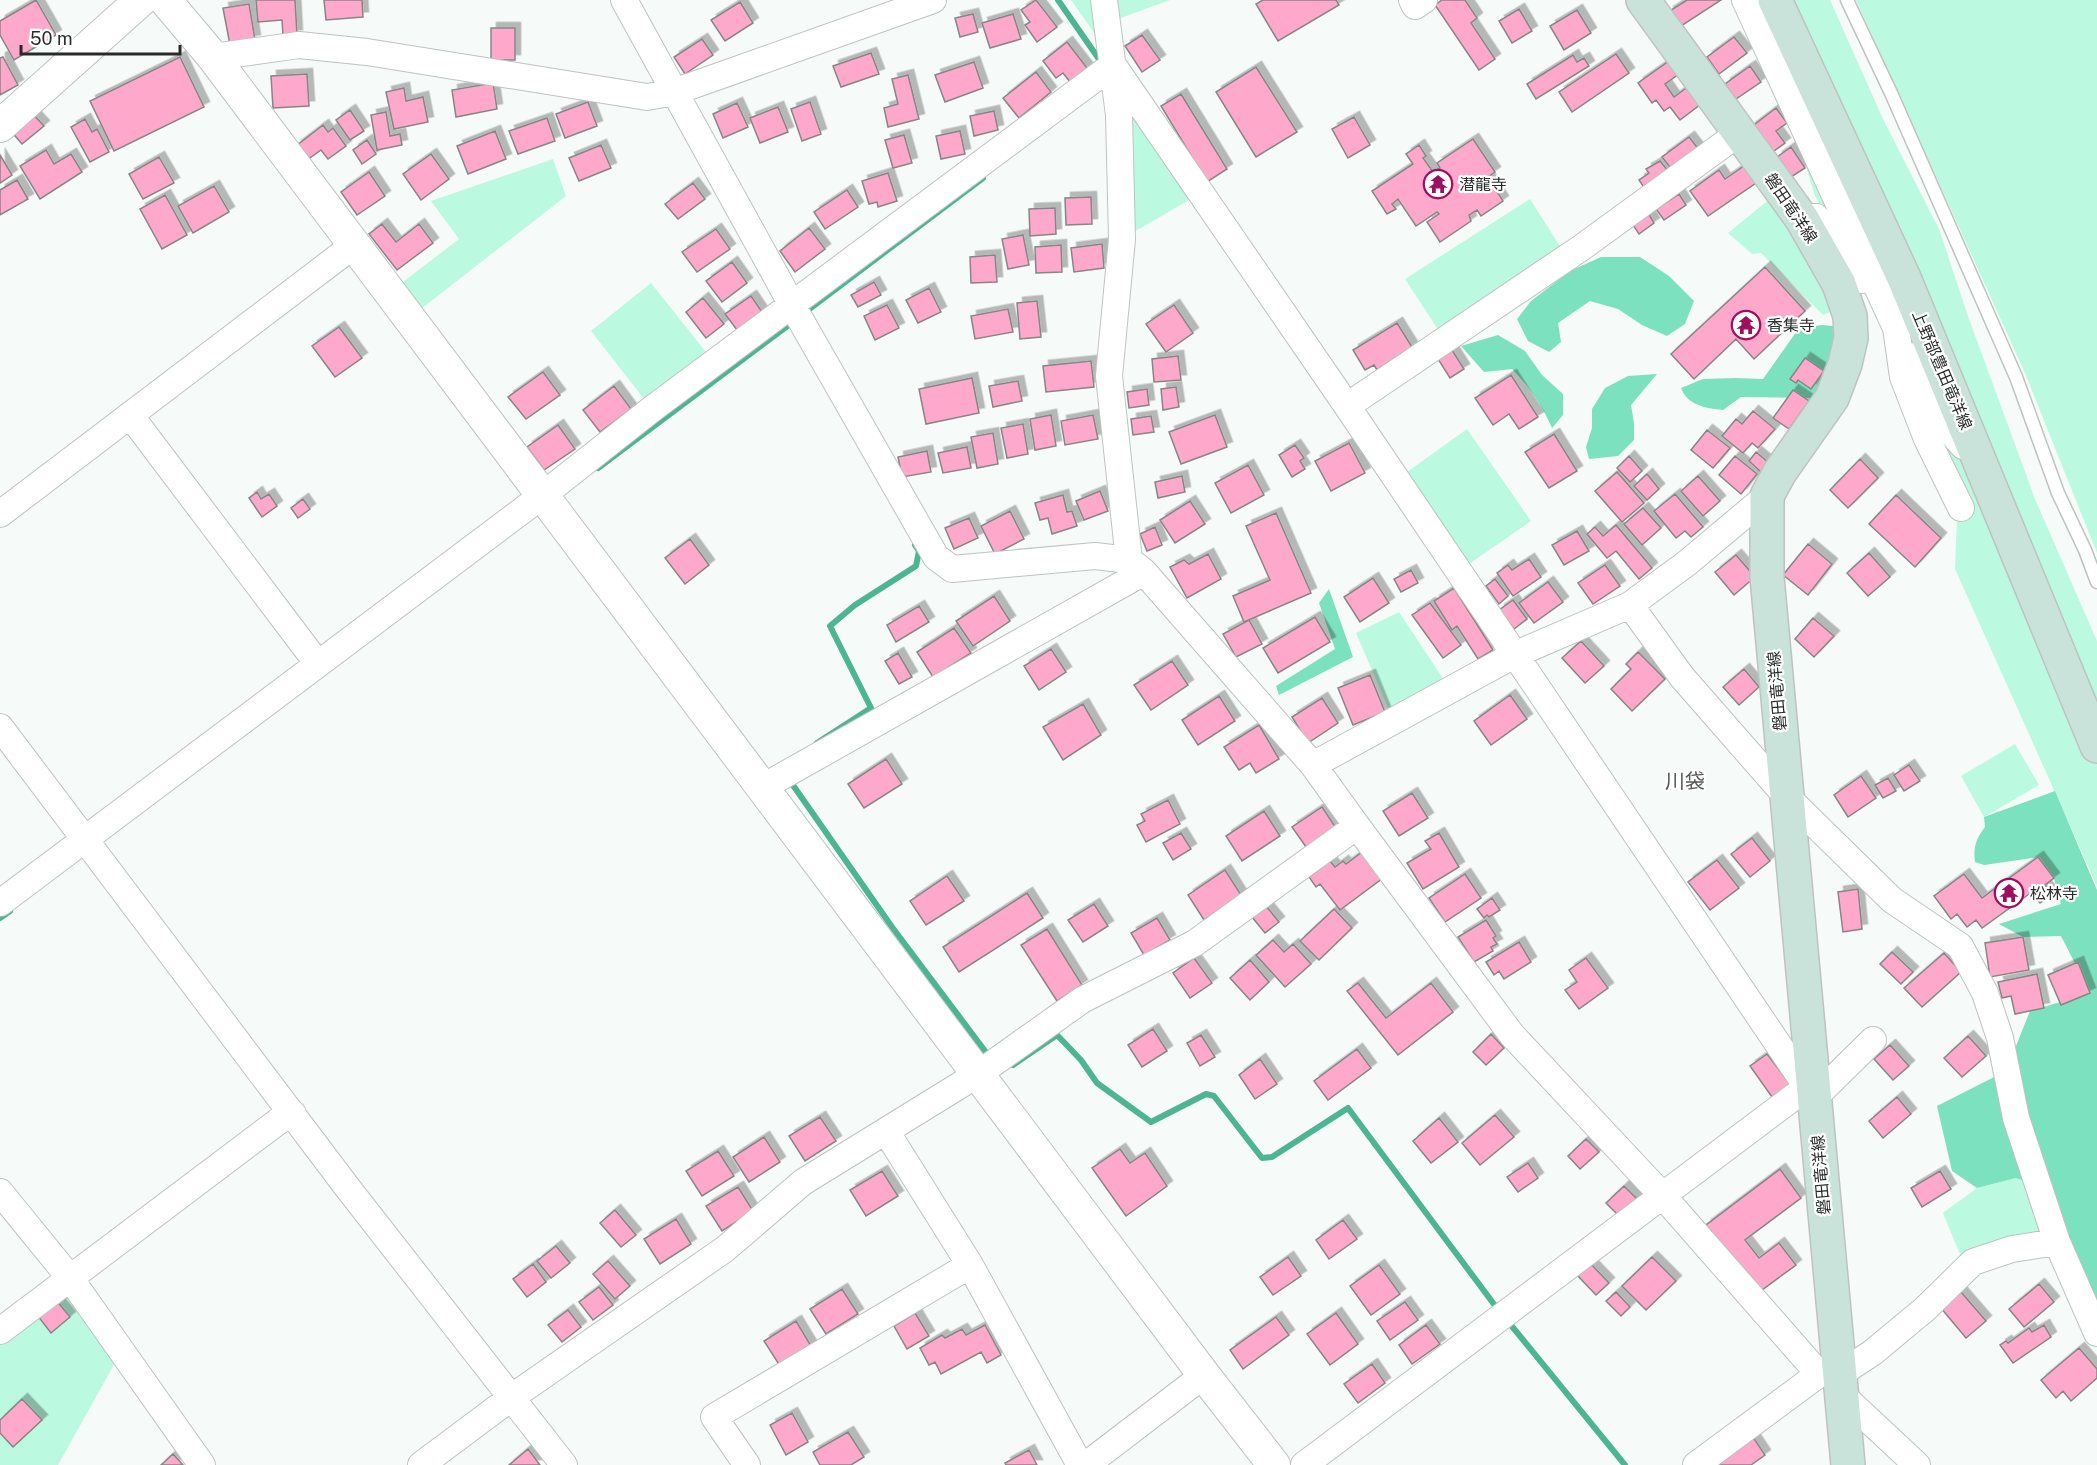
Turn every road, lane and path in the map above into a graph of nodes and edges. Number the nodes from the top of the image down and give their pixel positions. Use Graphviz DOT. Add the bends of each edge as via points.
graph roads {
  1 [pos="141,0"];
  2 [pos="165,0"];
  3 [pos="624,0"];
  4 [pos="933,0"];
  5 [pos="1104,0"];
  6 [pos="1412,0"];
  7 [pos="1424,0"];
  8 [pos="1643,0"];
  9 [pos="1745,0"];
  10 [pos="1775,0"];
  11 [pos="1847,0"];
  12 [pos="213,57"];
  13 [pos="1113,65"];
  14 [pos="674,92"];
  15 [pos="0,126"];
  16 [pos="1739,133"];
  17 [pos="1802,219"];
  18 [pos="354,245"];
  19 [pos="792,305"];
  20 [pos="1896,328"];
  21 [pos="1347,406"];
  22 [pos="130,415"];
  23 [pos="1982,466"];
  24 [pos="543,495"];
  25 [pos="1767,496"];
  26 [pos="1962,508"];
  27 [pos="0,514"];
  28 [pos="1137,566"];
  29 [pos="2097,582"];
  30 [pos="1629,605"];
  31 [pos="1514,655"];
  32 [pos="318,664"];
  33 [pos="0,727"];
  34 [pos="2097,746"];
  35 [pos="1313,765"];
  36 [pos="763,787"];
  37 [pos="1787,797"];
  38 [pos="1357,826"];
  39 [pos="85,838"];
  40 [pos="0,903"];
  41 [pos="1873,1040"];
  42 [pos="978,1074"];
  43 [pos="1812,1091"];
  44 [pos="293,1114"];
  45 [pos="886,1131"];
  46 [pos="0,1192"];
  47 [pos="1662,1195"];
  48 [pos="2057,1242"];
  49 [pos="970,1265"];
  50 [pos="70,1278"];
  51 [pos="0,1331"];
  52 [pos="2097,1333"];
  53 [pos="1204,1375"];
  54 [pos="1835,1377"];
  55 [pos="512,1396"];
  56 [pos="202,1465"];
  57 [pos="421,1465"];
  58 [pos="564,1465"];
  59 [pos="747,1465"];
  60 [pos="1080,1465"];
  61 [pos="1086,1465"];
  62 [pos="1274,1465"];
  63 [pos="1304,1465"];
  64 [pos="1696,1465"];
  65 [pos="1848,1465"];
  66 [pos="1917,1465"];
  1 -- 15 [label="street"];
  2 -- 12 [label="street"];
  3 -- 14 [label="street"];
  4 -- 14 [label="street"];
  5 -- 13 [label="street"];
  6 -- 7 [label="street" via="1415,6"];
  8 -- 16 [label="main road, 磐田竜洋線"];
  9 -- 20 [label="street"];
  10 -- 23 [label="main road, 上野部豊田竜洋線" via="1904,278"];
  11 -- 29 [label="lane" via="2012,367 2058,493"];
  12 -- 14 [label="street" via="299,45 367,52 647,97"];
  12 -- 18 [label="street"];
  13 -- 19 [label="street"];
  13 -- 21 [label="street"];
  13 -- 28 [label="street" via="1119,115 1122,239 1109,376"];
  14 -- 19 [label="street"];
  16 -- 17 [label="main road, 磐田竜洋線"];
  16 -- 21 [label="street" via="1581,248"];
  17 -- 20 [label="street" via="1816,217"];
  17 -- 25 [label="main road, 磐田竜洋線" via="1839,285 1850,316 1851,339 1832,398"];
  18 -- 22 [label="street"];
  18 -- 24 [label="street"];
  19 -- 24 [label="street"];
  19 -- 28 [label="street" via="936,557 952,569 1095,556"];
  20 -- 23 [label="street" via="1956,439"];
  20 -- 26 [label="street" via="1903,377 1927,439"];
  21 -- 31 [label="street"];
  22 -- 27 [label="street"];
  22 -- 32 [label="street"];
  23 -- 34 [label="main road, 上野部豊田竜洋線"];
  24 -- 32 [label="street"];
  24 -- 36 [label="street"];
  25 -- 30 [label="street"];
  25 -- 37 [label="main road, 磐田竜洋線" via="1767,577"];
  28 -- 35 [label="street"];
  28 -- 36 [label="street"];
  30 -- 31 [label="street"];
  30 -- 37 [label="street" via="1682,677"];
  31 -- 35 [label="street"];
  31 -- 43 [label="street"];
  32 -- 39 [label="street"];
  33 -- 39 [label="street"];
  35 -- 38 [label="street"];
  36 -- 42 [label="street"];
  37 -- 43 [label="main road, 磐田竜洋線"];
  37 -- 48 [label="street" via="1892,900 1960,946 1985,993 2000,1038 2016,1118"];
  38 -- 42 [label="street" via="1195,943 1082,1000"];
  38 -- 47 [label="street" via="1512,1035"];
  39 -- 40 [label="street"];
  39 -- 44 [label="street"];
  41 -- 43 [label="street"];
  42 -- 45 [label="street"];
  42 -- 53 [label="street"];
  43 -- 47 [label="street"];
  43 -- 54 [label="main road, 磐田竜洋線"];
  44 -- 50 [label="street"];
  44 -- 55 [label="street"];
  45 -- 49 [label="street"];
  45 -- 55 [label="street" via="802,1182 725,1249"];
  46 -- 50 [label="street"];
  47 -- 54 [label="street"];
  47 -- 63 [label="street"];
  48 -- 52 [label="street"];
  48 -- 54 [label="street" via="2012,1249 1973,1262 1926,1309"];
  49 -- 59 [label="street" via="714,1417"];
  49 -- 60 [label="street"];
  50 -- 51 [label="street"];
  50 -- 56 [label="street"];
  53 -- 61 [label="street"];
  53 -- 62 [label="street"];
  54 -- 64 [label="street"];
  54 -- 65 [label="main road, 磐田竜洋線"];
  54 -- 66 [label="street"];
  55 -- 57 [label="street"];
  55 -- 58 [label="street"];
}
